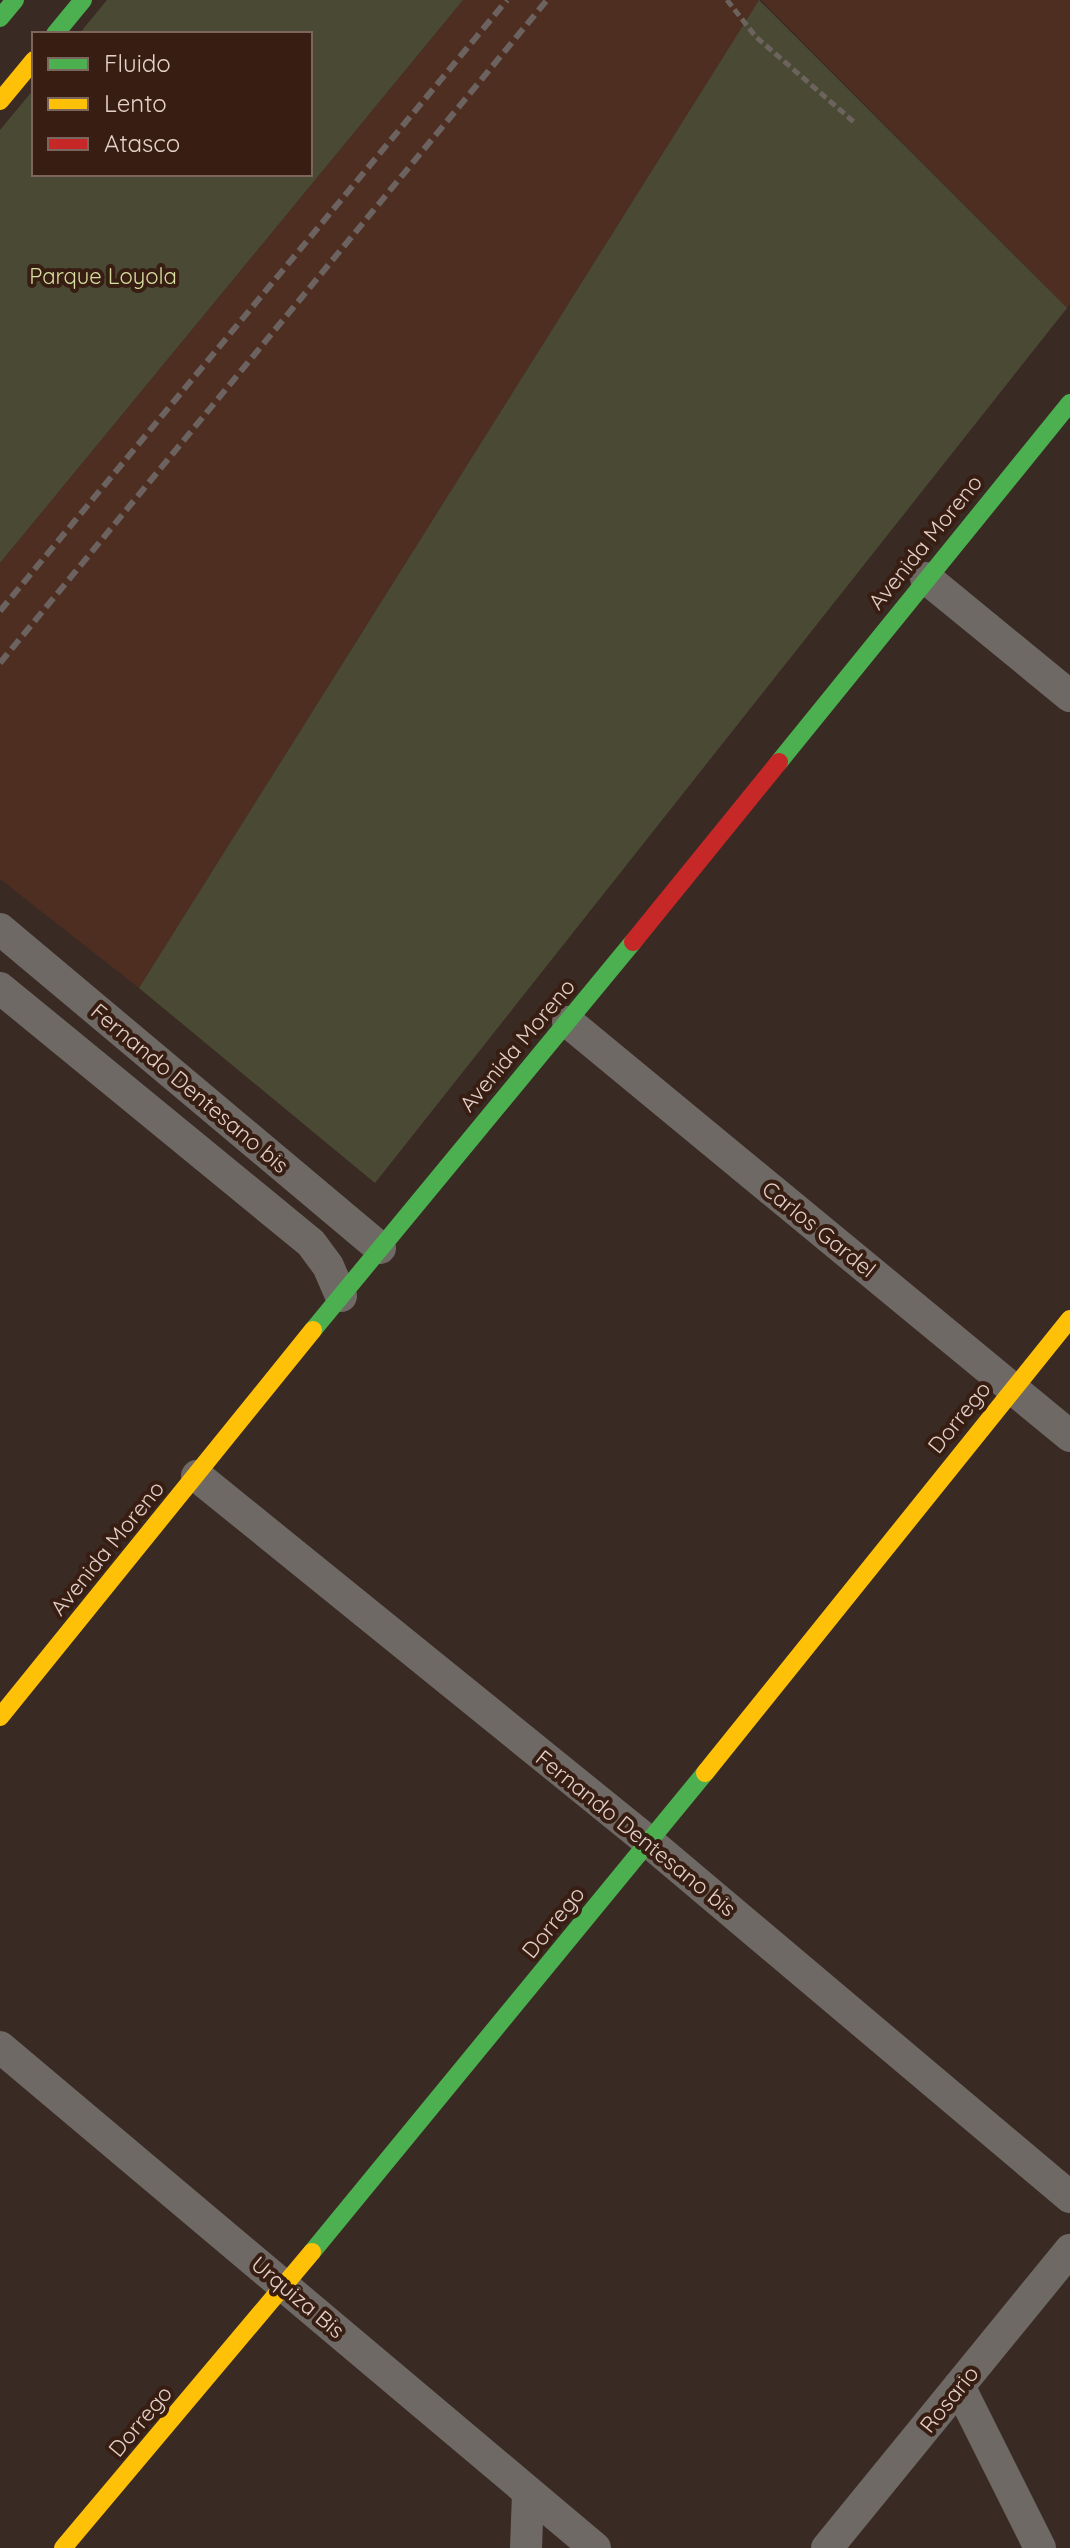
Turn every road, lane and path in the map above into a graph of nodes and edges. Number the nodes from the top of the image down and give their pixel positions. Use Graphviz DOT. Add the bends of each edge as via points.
graph roads {
  1 [pos="15,0"];
  2 [pos="83,0"];
  3 [pos="727,0"];
  4 [pos="0,18"];
  5 [pos="57,32"];
  6 [pos="32,62"];
  7 [pos="0,101"];
  8 [pos="854,122"];
  9 [pos="1070,403"];
  10 [pos="926,578"];
  11 [pos="1070,696"];
  12 [pos="0,929"];
  13 [pos="0,988"];
  14 [pos="568,1022"];
  15 [pos="380,1248"];
  16 [pos="341,1296"];
  17 [pos="1070,1319"];
  18 [pos="1013,1388"];
  19 [pos="1070,1436"];
  20 [pos="197,1476"];
  21 [pos="0,1717"];
  22 [pos="649,1842"];
  23 [pos="0,2047"];
  24 [pos="1070,2197"];
  25 [pos="1070,2250"];
  26 [pos="285,2286"];
  27 [pos="959,2386"];
  28 [pos="528,2493"];
  29 [pos="63,2548"];
  30 [pos="526,2548"];
  31 [pos="595,2548"];
  32 [pos="827,2548"];
  33 [pos="1040,2548"];
  1 -- 4 [label="street"];
  2 -- 5 [label="street"];
  3 -- 8 [label="path" via="756,37"];
  6 -- 7 [label="street"];
  9 -- 10 [label="street, Avenida Moreno"];
  10 -- 11 [label="street"];
  10 -- 14 [label="street, Avenida Moreno"];
  12 -- 15 [label="street, Fernando Dentesano bis"];
  13 -- 16 [label="street, Fernando Dentesano bis" via="311,1243"];
  14 -- 15 [label="street, Avenida Moreno"];
  14 -- 18 [label="street, Carlos Gardel"];
  15 -- 16 [label="street, Avenida Moreno"];
  16 -- 20 [label="street, Avenida Moreno"];
  17 -- 18 [label="street, Dorrego"];
  18 -- 19 [label="street, Carlos Gardel"];
  18 -- 22 [label="street, Dorrego"];
  20 -- 21 [label="street, Avenida Moreno"];
  20 -- 22 [label="street, Fernando Dentesano bis"];
  22 -- 24 [label="street, Fernando Dentesano bis"];
  22 -- 26 [label="street, Dorrego"];
  23 -- 26 [label="street, Urquiza Bis"];
  25 -- 27 [label="street, Rosario"];
  26 -- 28 [label="street, Urquiza Bis"];
  26 -- 29 [label="street, Dorrego"];
  27 -- 32 [label="street, Rosario"];
  27 -- 33 [label="street"];
  28 -- 30 [label="street"];
  28 -- 31 [label="street, Urquiza Bis"];
}
